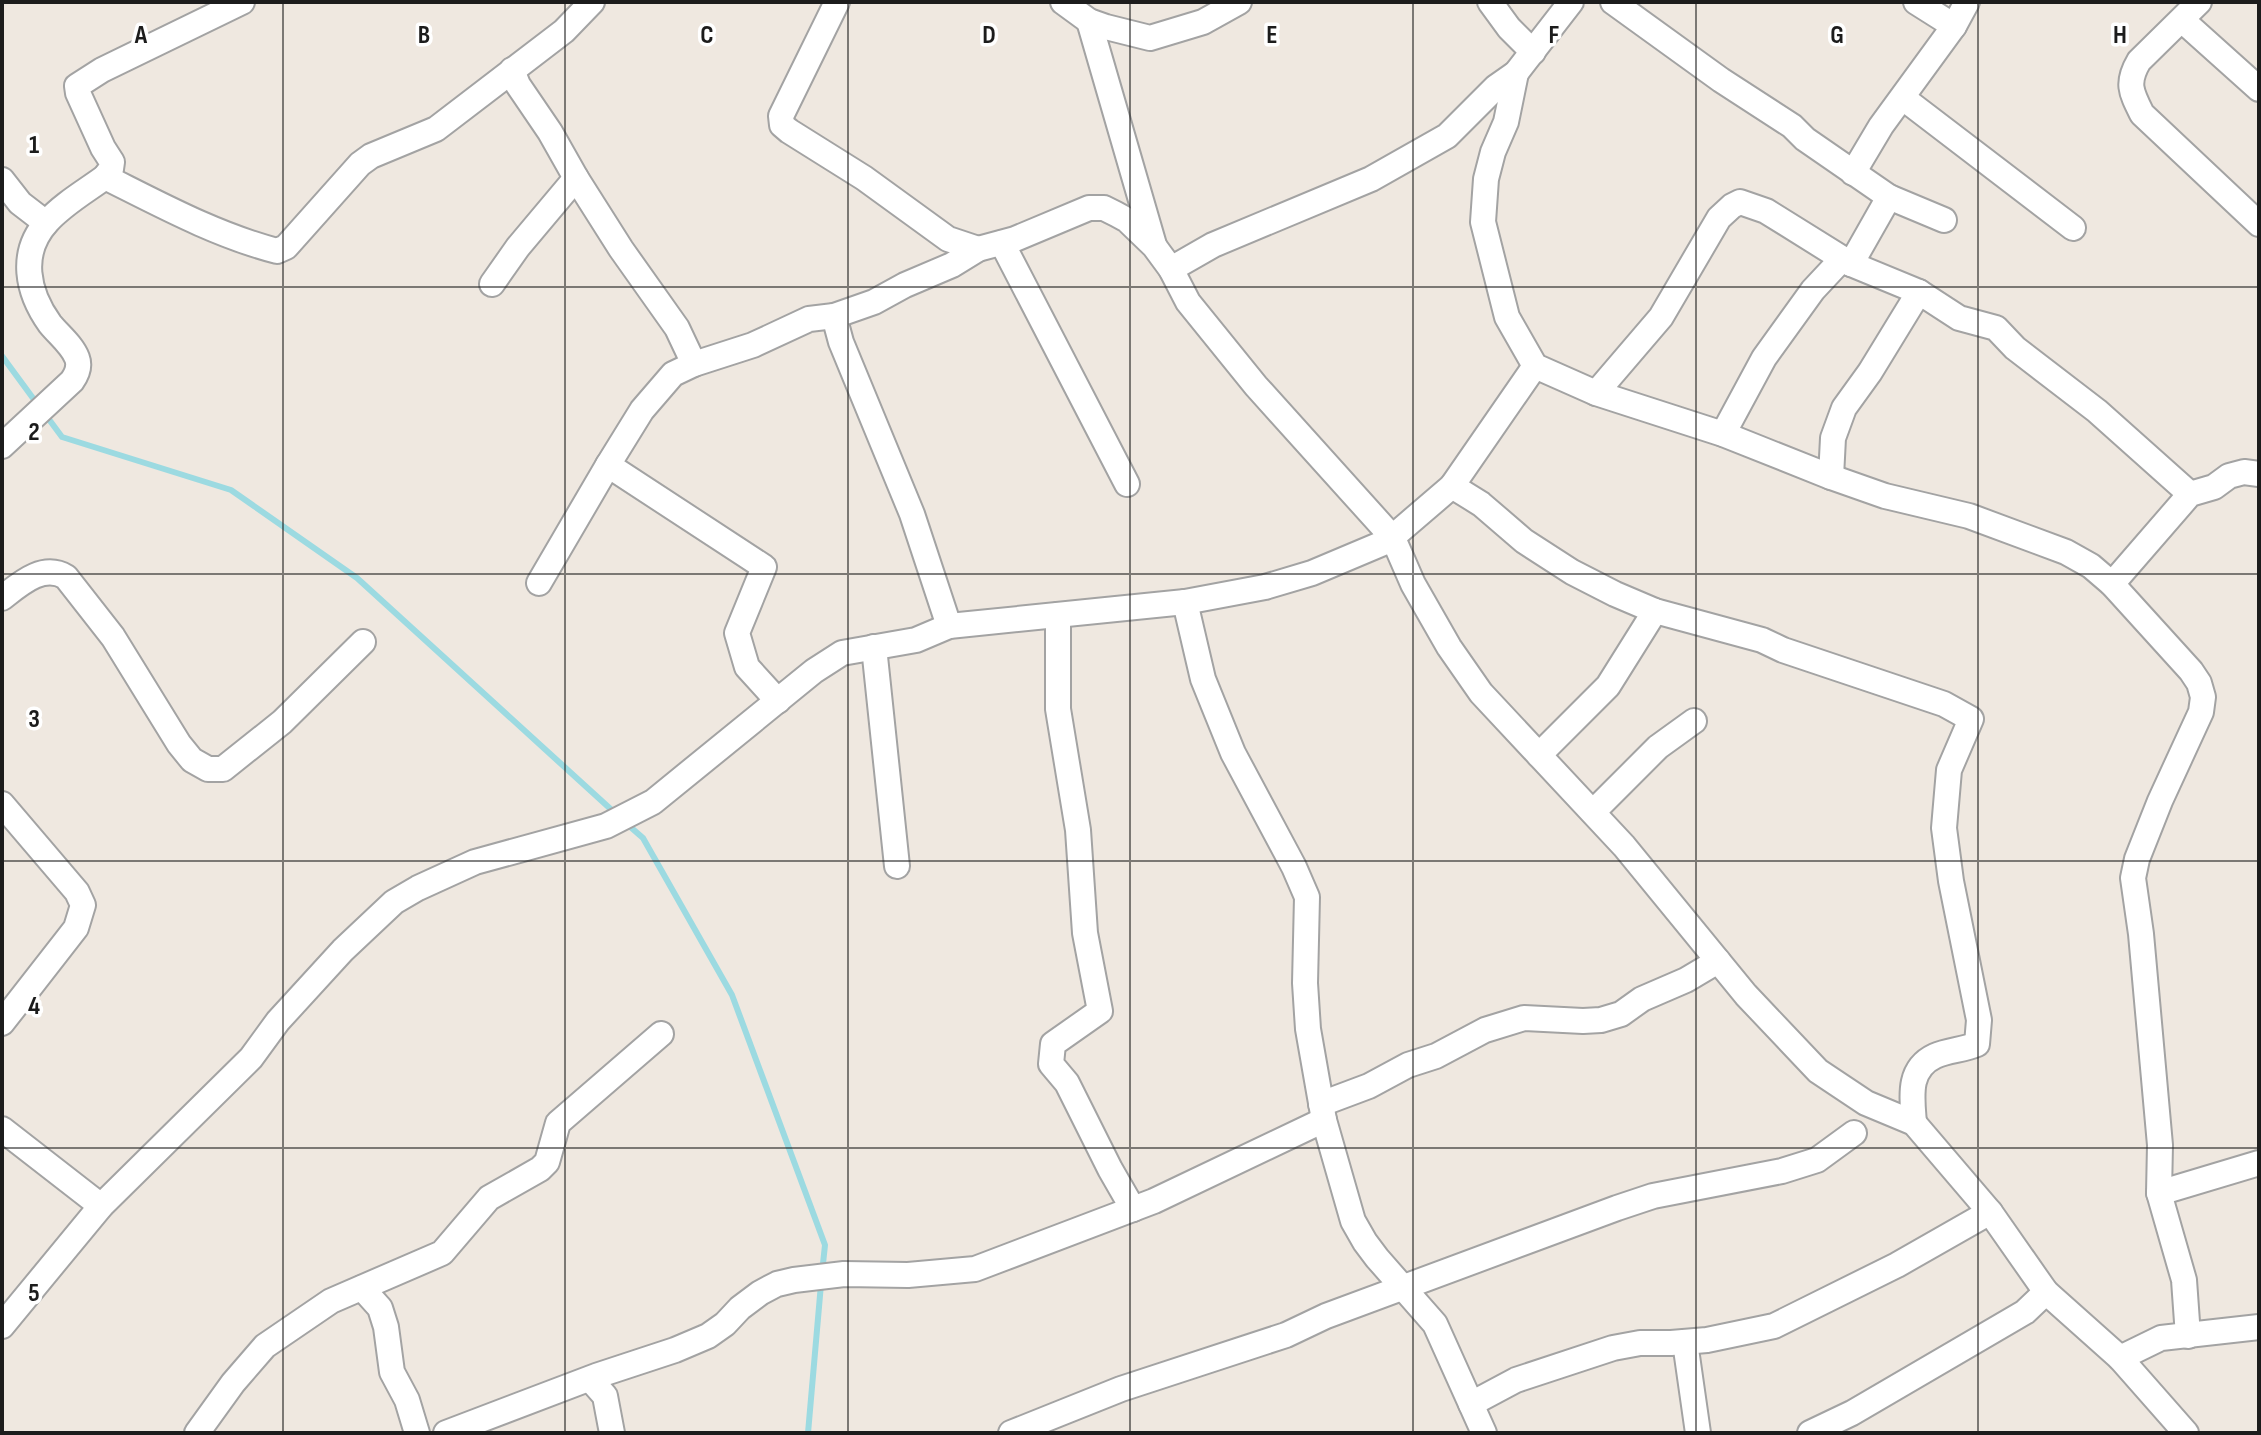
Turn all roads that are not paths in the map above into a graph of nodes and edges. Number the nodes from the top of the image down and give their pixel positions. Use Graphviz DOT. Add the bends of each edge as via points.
graph roads {
  1 [pos="242,2"];
  2 [pos="592,2"];
  3 [pos="837,2"];
  4 [pos="1063,2"];
  5 [pos="1239,2"];
  6 [pos="1490,2"];
  7 [pos="1571,2"];
  8 [pos="1613,2"];
  9 [pos="1916,2"];
  10 [pos="1967,2"];
  11 [pos="2199,2"];
  12 [pos="2182,20"];
  13 [pos="1089,21"];
  14 [pos="1954,26"];
  15 [pos="1533,52"];
  16 [pos="512,70"];
  17 [pos="1516,73"];
  18 [pos="2259,89"];
  19 [pos="1903,98"];
  20 [pos="1853,173"];
  21 [pos="105,177"];
  22 [pos="576,178"];
  23 [pos="2,180"];
  24 [pos="1889,197"];
  25 [pos="1944,220"];
  26 [pos="46,223"];
  27 [pos="2259,224"];
  28 [pos="2073,228"];
  29 [pos="948,239"];
  30 [pos="990,246"];
  31 [pos="1154,246"];
  32 [pos="1846,261"];
  33 [pos="952,265"];
  34 [pos="1171,269"];
  35 [pos="492,284"];
  36 [pos="1919,292"];
  37 [pos="834,316"];
  38 [pos="694,364"];
  39 [pos="1535,366"];
  40 [pos="1596,393"];
  41 [pos="1723,434"];
  42 [pos="2,446"];
  43 [pos="608,465"];
  44 [pos="2259,474"];
  45 [pos="1831,477"];
  46 [pos="1127,484"];
  47 [pos="1452,486"];
  48 [pos="2190,494"];
  49 [pos="1393,538"];
  50 [pos="539,583"];
  51 [pos="2112,584"];
  52 [pos="2,598"];
  53 [pos="1185,602"];
  54 [pos="1655,611"];
  55 [pos="1058,615"];
  56 [pos="949,626"];
  57 [pos="363,642"];
  58 [pos="874,647"];
  59 [pos="778,701"];
  60 [pos="1694,721"];
  61 [pos="1539,755"];
  62 [pos="2,804"];
  63 [pos="1593,812"];
  64 [pos="897,866"];
  65 [pos="1718,961"];
  66 [pos="2,1023"];
  67 [pos="661,1034"];
  68 [pos="1322,1112"];
  69 [pos="1914,1123"];
  70 [pos="2,1129"];
  71 [pos="1854,1133"];
  72 [pos="2259,1163"];
  73 [pos="2159,1193"];
  74 [pos="101,1206"];
  75 [pos="1133,1209"];
  76 [pos="1990,1212"];
  77 [pos="1404,1286"];
  78 [pos="362,1288"];
  79 [pos="2046,1292"];
  80 [pos="2,1326"];
  81 [pos="2259,1327"];
  82 [pos="2188,1336"];
  83 [pos="1685,1342"];
  84 [pos="2120,1358"];
  85 [pos="590,1379"];
  86 [pos="1471,1404"];
  87 [pos="197,1433"];
  88 [pos="417,1433"];
  89 [pos="446,1433"];
  90 [pos="612,1433"];
  91 [pos="1011,1433"];
  92 [pos="1484,1433"];
  93 [pos="1698,1433"];
  94 [pos="1810,1433"];
  95 [pos="2186,1433"];
  1 -- 21 [label="street" via="77,86 112,162"];
  2 -- 16 [label="street"];
  3 -- 29 [label="street" via="781,116 782,125"];
  4 -- 13 [label="street"];
  5 -- 13 [label="street" via="1203,22 1150,38"];
  6 -- 15 [label="street"];
  7 -- 15 [label="street"];
  8 -- 20 [label="street"];
  9 -- 14 [label="street"];
  10 -- 14 [label="street"];
  11 -- 12 [label="street"];
  12 -- 18 [label="street"];
  12 -- 27 [label="street" via="2139,61 2130,90 2142,114"];
  13 -- 31 [label="street"];
  14 -- 19 [label="street"];
  15 -- 17 [label="street"];
  16 -- 21 [label="street" via="436,129 360,164 277,251 185,218"];
  16 -- 22 [label="street"];
  17 -- 34 [label="street" via="1436,143 1371,179 1213,245"];
  17 -- 39 [label="street" via="1486,179 1483,222 1507,317"];
  19 -- 20 [label="street"];
  19 -- 28 [label="street"];
  20 -- 24 [label="street"];
  21 -- 26 [label="street"];
  22 -- 35 [label="street"];
  22 -- 38 [label="street" via="677,328"];
  23 -- 26 [label="street"];
  24 -- 25 [label="street"];
  24 -- 32 [label="street"];
  26 -- 42 [label="street" via="28,260 28,277 40,309 77,359 77,373"];
  29 -- 30 [label="street"];
  29 -- 33 [label="street"];
  30 -- 31 [label="street" via="1089,208 1104,208 1127,220"];
  30 -- 33 [label="street"];
  30 -- 46 [label="street"];
  31 -- 34 [label="street"];
  32 -- 36 [label="street"];
  32 -- 40 [label="street" via="1766,211 1740,202 1732,206 1719,218 1661,317"];
  32 -- 41 [label="street" via="1813,290 1764,358"];
  33 -- 37 [label="street"];
  34 -- 49 [label="street" via="1188,302 1256,386"];
  36 -- 45 [label="street" via="1844,408 1833,438"];
  36 -- 48 [label="street" via="1959,318 1996,328"];
  37 -- 38 [label="street" via="809,319"];
  37 -- 56 [label="street" via="912,514"];
  38 -- 43 [label="street" via="673,374 642,410"];
  39 -- 40 [label="street"];
  39 -- 47 [label="street"];
  40 -- 41 [label="street"];
  41 -- 45 [label="street"];
  43 -- 50 [label="street"];
  43 -- 59 [label="street" via="764,567 737,633 747,667"];
  44 -- 48 [label="street" via="2229,476"];
  45 -- 51 [label="street" via="2011,531 2066,552"];
  47 -- 49 [label="street"];
  47 -- 54 [label="street" via="1572,572"];
  48 -- 51 [label="street"];
  49 -- 53 [label="street" via="1312,573"];
  49 -- 61 [label="street" via="1449,647 1481,693"];
  51 -- 73 [label="street" via="2191,671 2203,697 2133,878 2160,1145"];
  52 -- 57 [label="street" via="34,575 58,572 66,577 113,637 179,744 208,769 223,769 282,722"];
  53 -- 55 [label="street"];
  53 -- 68 [label="street" via="1203,679 1233,753 1307,897 1305,1003"];
  54 -- 61 [label="street" via="1608,686"];
  54 -- 69 [label="street" via="1762,640 1944,704 1971,719 1949,770 1944,828 1979,1020 1977,1044 1935,1056 1916,1073"];
  55 -- 56 [label="street"];
  55 -- 75 [label="street" via="1058,709 1078,830 1085,933 1100,1011 1053,1044 1051,1064 1067,1083"];
  56 -- 58 [label="street" via="916,640"];
  58 -- 59 [label="street" via="842,653"];
  58 -- 64 [label="street"];
  59 -- 74 [label="street" via="653,802 606,826 475,862 394,902 343,950 251,1058"];
  60 -- 63 [label="street" via="1658,747"];
  61 -- 63 [label="street"];
  62 -- 66 [label="street" via="83,905 76,928"];
  63 -- 65 [label="street"];
  65 -- 68 [label="street" via="1601,1020 1524,1018 1485,1030"];
  65 -- 69 [label="street" via="1818,1071 1866,1103"];
  67 -- 78 [label="street" via="558,1123 540,1169 489,1198 442,1253"];
  68 -- 75 [label="street"];
  68 -- 77 [label="street" via="1353,1221"];
  69 -- 76 [label="street"];
  70 -- 74 [label="street"];
  71 -- 77 [label="street" via="1817,1160 1653,1196"];
  72 -- 73 [label="street"];
  73 -- 82 [label="street" via="2184,1280"];
  74 -- 80 [label="street"];
  75 -- 85 [label="street" via="975,1269 844,1274 777,1284 708,1336"];
  76 -- 79 [label="street"];
  76 -- 83 [label="street" via="1774,1326"];
  77 -- 86 [label="street" via="1435,1324"];
  77 -- 91 [label="street" via="1286,1335 1121,1389"];
  78 -- 87 [label="street" via="331,1301 265,1346"];
  78 -- 88 [label="street" via="380,1308 392,1372"];
  79 -- 84 [label="street"];
  79 -- 94 [label="street" via="2025,1312"];
  81 -- 82 [label="street"];
  82 -- 84 [label="street" via="2161,1338"];
  83 -- 86 [label="street" via="1613,1348 1516,1380"];
  83 -- 93 [label="street"];
  84 -- 95 [label="street"];
  85 -- 89 [label="street"];
  85 -- 90 [label="street" via="605,1396"];
  86 -- 92 [label="street"];
}
